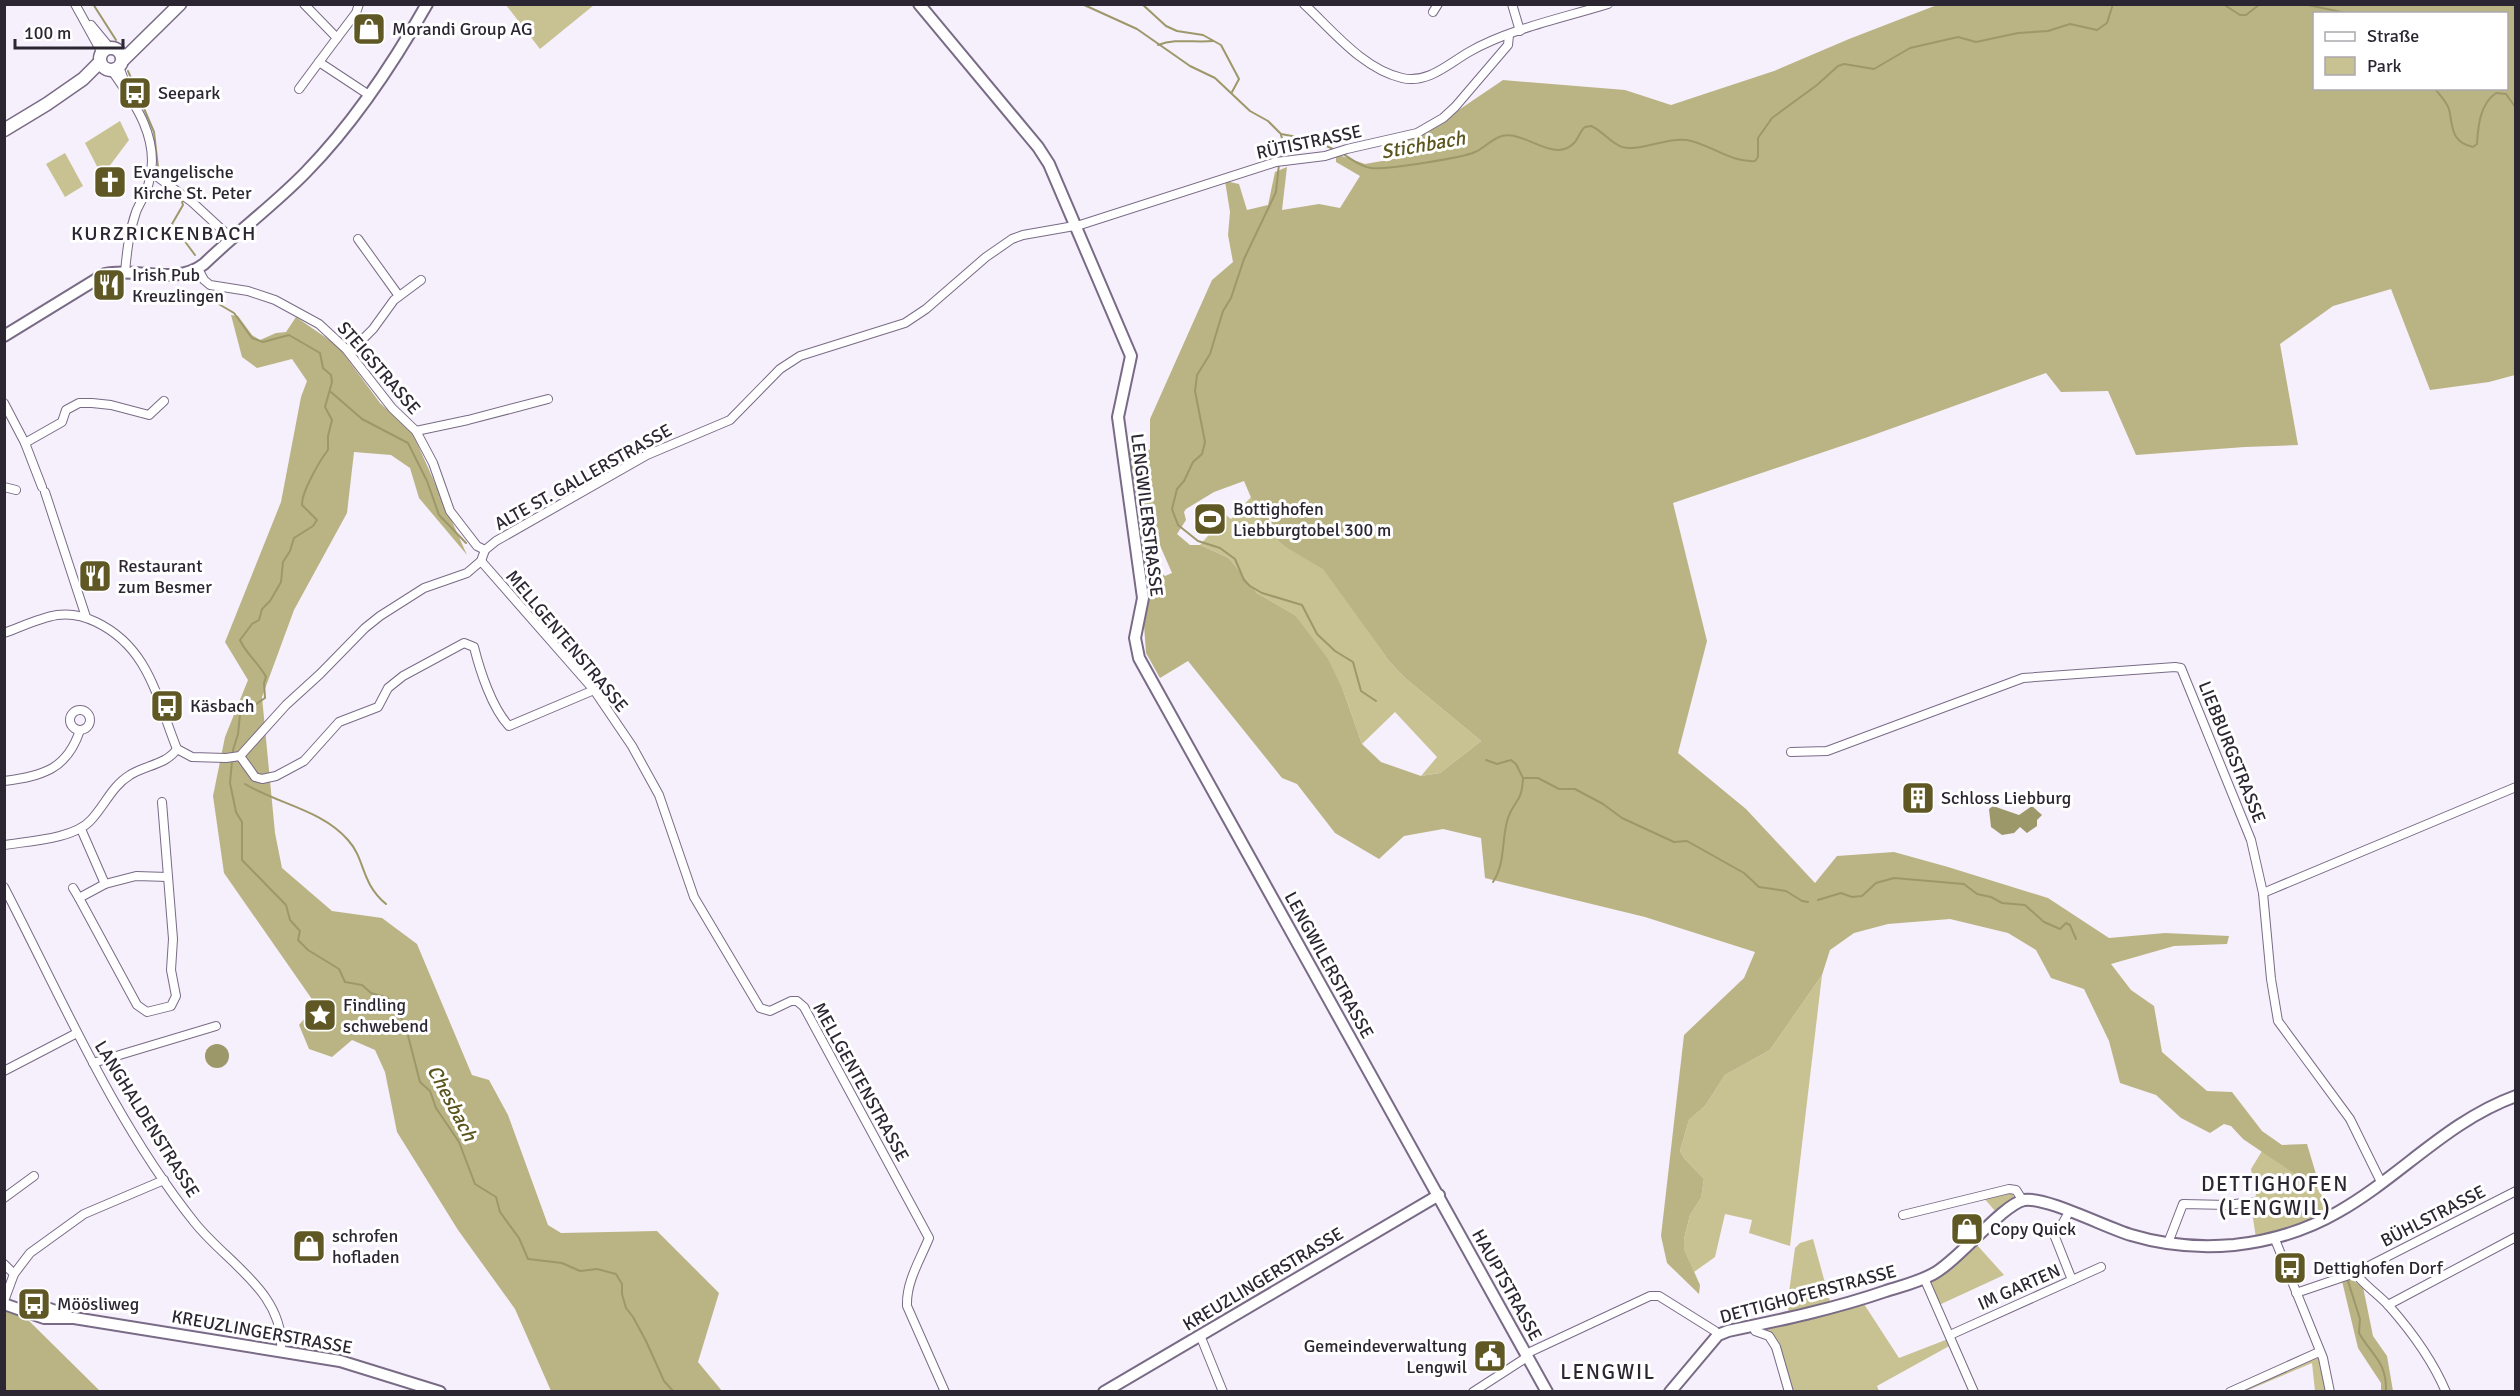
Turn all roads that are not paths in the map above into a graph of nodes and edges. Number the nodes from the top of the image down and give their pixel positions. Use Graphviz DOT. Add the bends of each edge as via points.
graph roads {
  1 [pos="75,4"];
  2 [pos="180,4"];
  3 [pos="304,4"];
  4 [pos="359,4"];
  5 [pos="427,4"];
  6 [pos="919,4"];
  7 [pos="1304,4"];
  8 [pos="1512,4"];
  9 [pos="1608,4"];
  10 [pos="1520,31"];
  11 [pos="1509,35"];
  12 [pos="337,38"];
  13 [pos="111,60"];
  14 [pos="320,62"];
  15 [pos="298,89"];
  16 [pos="369,94"];
  17 [pos="4,130"];
  18 [pos="152,173"];
  19 [pos="1077,226"];
  20 [pos="231,238"];
  21 [pos="358,238"];
  22 [pos="198,269"];
  23 [pos="125,272"];
  24 [pos="421,279"];
  25 [pos="399,296"];
  26 [pos="4,336"];
  27 [pos="350,352"];
  28 [pos="548,399"];
  29 [pos="164,400"];
  30 [pos="4,403"];
  31 [pos="416,431"];
  32 [pos="25,442"];
  33 [pos="4,487"];
  34 [pos="16,490"];
  35 [pos="484,550"];
  36 [pos="481,561"];
  37 [pos="86,617"];
  38 [pos="4,633"];
  39 [pos="594,690"];
  40 [pos="80,730"];
  41 [pos="177,749"];
  42 [pos="1791,752"];
  43 [pos="235,756"];
  44 [pos="4,781"];
  45 [pos="2516,787"];
  46 [pos="162,802"];
  47 [pos="81,829"];
  48 [pos="4,845"];
  49 [pos="168,877"];
  50 [pos="105,884"];
  51 [pos="4,888"];
  52 [pos="73,888"];
  53 [pos="2263,893"];
  54 [pos="79,898"];
  55 [pos="216,1026"];
  56 [pos="77,1033"];
  57 [pos="93,1063"];
  58 [pos="4,1071"];
  59 [pos="2516,1096"];
  60 [pos="34,1176"];
  61 [pos="164,1180"];
  62 [pos="2381,1182"];
  63 [pos="2516,1191"];
  64 [pos="1439,1195"];
  65 [pos="4,1198"];
  66 [pos="2023,1201"];
  67 [pos="2250,1202"];
  68 [pos="2069,1212"];
  69 [pos="1902,1215"];
  70 [pos="2516,1237"];
  71 [pos="2274,1238"];
  72 [pos="2164,1243"];
  73 [pos="4,1264"];
  74 [pos="2101,1267"];
  75 [pos="14,1274"];
  76 [pos="2355,1274"];
  77 [pos="1924,1278"];
  78 [pos="2072,1280"];
  79 [pos="2296,1293"];
  80 [pos="4,1303"];
  81 [pos="2388,1305"];
  82 [pos="1754,1326"];
  83 [pos="1200,1335"];
  84 [pos="1718,1335"];
  85 [pos="1950,1335"];
  86 [pos="281,1350"];
  87 [pos="2319,1352"];
  88 [pos="1527,1355"];
  89 [pos="440,1392"];
  90 [pos="945,1392"];
  91 [pos="1104,1392"];
  92 [pos="1223,1392"];
  93 [pos="1473,1392"];
  94 [pos="1547,1392"];
  95 [pos="1670,1392"];
  96 [pos="1789,1392"];
  97 [pos="1974,1392"];
  98 [pos="2230,1392"];
  99 [pos="2330,1392"];
  100 [pos="2446,1392"];
  1 -- 13 [label="street"];
  2 -- 13 [label="main road"];
  3 -- 12 [label="street"];
  4 -- 12 [label="street"];
  5 -- 16 [label="street"];
  6 -- 19 [label="street, LENGWILERSTRASSE" via="1038,147"];
  7 -- 11 [label="street" via="1372,65 1410,80 1428,77 1484,44"];
  8 -- 10 [label="street"];
  9 -- 10 [label="street"];
  10 -- 11 [label="street"];
  11 -- 19 [label="street, RÜTISTRASSE" via="1501,54 1443,118 1416,133 1333,154 1279,162"];
  12 -- 14 [label="street"];
  13 -- 17 [label="main road"];
  13 -- 18 [label="street" via="147,131"];
  14 -- 15 [label="street"];
  14 -- 16 [label="street"];
  16 -- 20 [label="street" via="311,166"];
  18 -- 20 [label="street" via="192,202"];
  18 -- 23 [label="street" via="131,227"];
  19 -- 35 [label="street, ALTE ST. GALLERSTRASSE" via="1012,239 905,323 800,356 780,369 730,420 647,455"];
  19 -- 64 [label="street, LENGWILERSTRASSE" via="1131,356 1118,417 1143,598 1136,651"];
  20 -- 22 [label="street"];
  21 -- 25 [label="street"];
  22 -- 23 [label="street" via="171,275"];
  22 -- 27 [label="street, STEIGSTRASSE" via="210,285 268,297 306,316"];
  23 -- 26 [label="street" via="100,277"];
  24 -- 25 [label="street"];
  25 -- 27 [label="street"];
  27 -- 31 [label="street, STEIGSTRASSE" via="392,408"];
  28 -- 31 [label="street"];
  29 -- 32 [label="street" via="149,415 111,405 79,403 66,410 62,422"];
  30 -- 32 [label="street"];
  31 -- 35 [label="street, STEIGSTRASSE" via="450,511"];
  32 -- 37 [label="street"];
  33 -- 34 [label="street"];
  35 -- 36 [label="street, ALTE ST. GALLERSTRASSE"];
  36 -- 39 [label="street, MELLGENTENSTRASSE"];
  36 -- 43 [label="street" via="459,577 424,588 380,615"];
  37 -- 38 [label="street" via="56,615"];
  37 -- 41 [label="street" via="108,628 141,661 156,688"];
  39 -- 43 [label="street" via="508,726 491,695 474,647 464,643 403,676 388,688 378,707 339,722 304,761 276,776 255,777"];
  39 -- 90 [label="street, MELLGENTENSTRASSE" via="659,795 694,897 760,1008 770,1011 791,1001 804,1007 929,1238 910,1281 907,1306"];
  40 -- 44 [label="street" via="61,762 47,773"];
  41 -- 43 [label="street" via="192,757"];
  41 -- 47 [label="street" via="171,758 138,770 122,781"];
  42 -- 53 [label="street, LIEBBURGSTRASSE" via="1827,751 2023,678 2181,668 2252,840"];
  45 -- 53 [label="street"];
  46 -- 49 [label="street"];
  47 -- 48 [label="street"];
  47 -- 50 [label="street"];
  49 -- 50 [label="street" via="136,876"];
  49 -- 54 [label="street" via="171,970 176,996 171,1006 147,1012 137,1005"];
  50 -- 54 [label="street"];
  51 -- 56 [label="street, LANGHALDENSTRASSE"];
  52 -- 54 [label="street"];
  53 -- 62 [label="street, LIEBBURGSTRASSE" via="2278,1021 2344,1111"];
  55 -- 57 [label="street"];
  56 -- 57 [label="street, LANGHALDENSTRASSE"];
  56 -- 58 [label="street"];
  57 -- 61 [label="street, LANGHALDENSTRASSE"];
  59 -- 62 [label="street" via="2450,1130"];
  60 -- 65 [label="street"];
  61 -- 75 [label="street" via="84,1214 30,1253"];
  61 -- 86 [label="street, LANGHALDENSTRASSE" via="196,1224 264,1292 274,1309"];
  62 -- 71 [label="street" via="2337,1212"];
  63 -- 76 [label="street, BÜHLSTRASSE"];
  64 -- 83 [label="street, KREUZLINGERSTRASSE"];
  64 -- 88 [label="street, HAUPTSTRASSE"];
  66 -- 68 [label="street" via="2041,1201"];
  66 -- 69 [label="street" via="2016,1190 2009,1189"];
  66 -- 77 [label="street, DETTIGHOFERSTRASSE" via="1950,1262"];
  67 -- 72 [label="street" via="2183,1204"];
  68 -- 72 [label="street"];
  68 -- 78 [label="street" via="2055,1240"];
  70 -- 81 [label="street"];
  71 -- 72 [label="street" via="2234,1245"];
  71 -- 79 [label="street"];
  73 -- 75 [label="street"];
  74 -- 78 [label="street, IM GARTEN"];
  75 -- 80 [label="street"];
  76 -- 79 [label="street, BÜHLSTRASSE"];
  76 -- 81 [label="street"];
  77 -- 82 [label="street, DETTIGHOFERSTRASSE" via="1850,1303"];
  77 -- 85 [label="street"];
  78 -- 85 [label="street, IM GARTEN"];
  79 -- 87 [label="street"];
  80 -- 86 [label="street, KREUZLINGERSTRASSE" via="44,1318 74,1318"];
  81 -- 100 [label="street" via="2429,1356"];
  82 -- 84 [label="street, DETTIGHOFERSTRASSE"];
  82 -- 96 [label="street" via="1755,1331 1769,1336 1776,1347"];
  83 -- 91 [label="street, KREUZLINGERSTRASSE"];
  83 -- 92 [label="street"];
  84 -- 88 [label="street" via="1659,1296 1650,1296"];
  84 -- 95 [label="street, DETTIGHOFERSTRASSE"];
  85 -- 97 [label="street"];
  86 -- 89 [label="street, KREUZLINGERSTRASSE" via="340,1361"];
  87 -- 98 [label="street"];
  87 -- 99 [label="street"];
  88 -- 93 [label="street"];
  88 -- 94 [label="street, HAUPTSTRASSE"];
}
